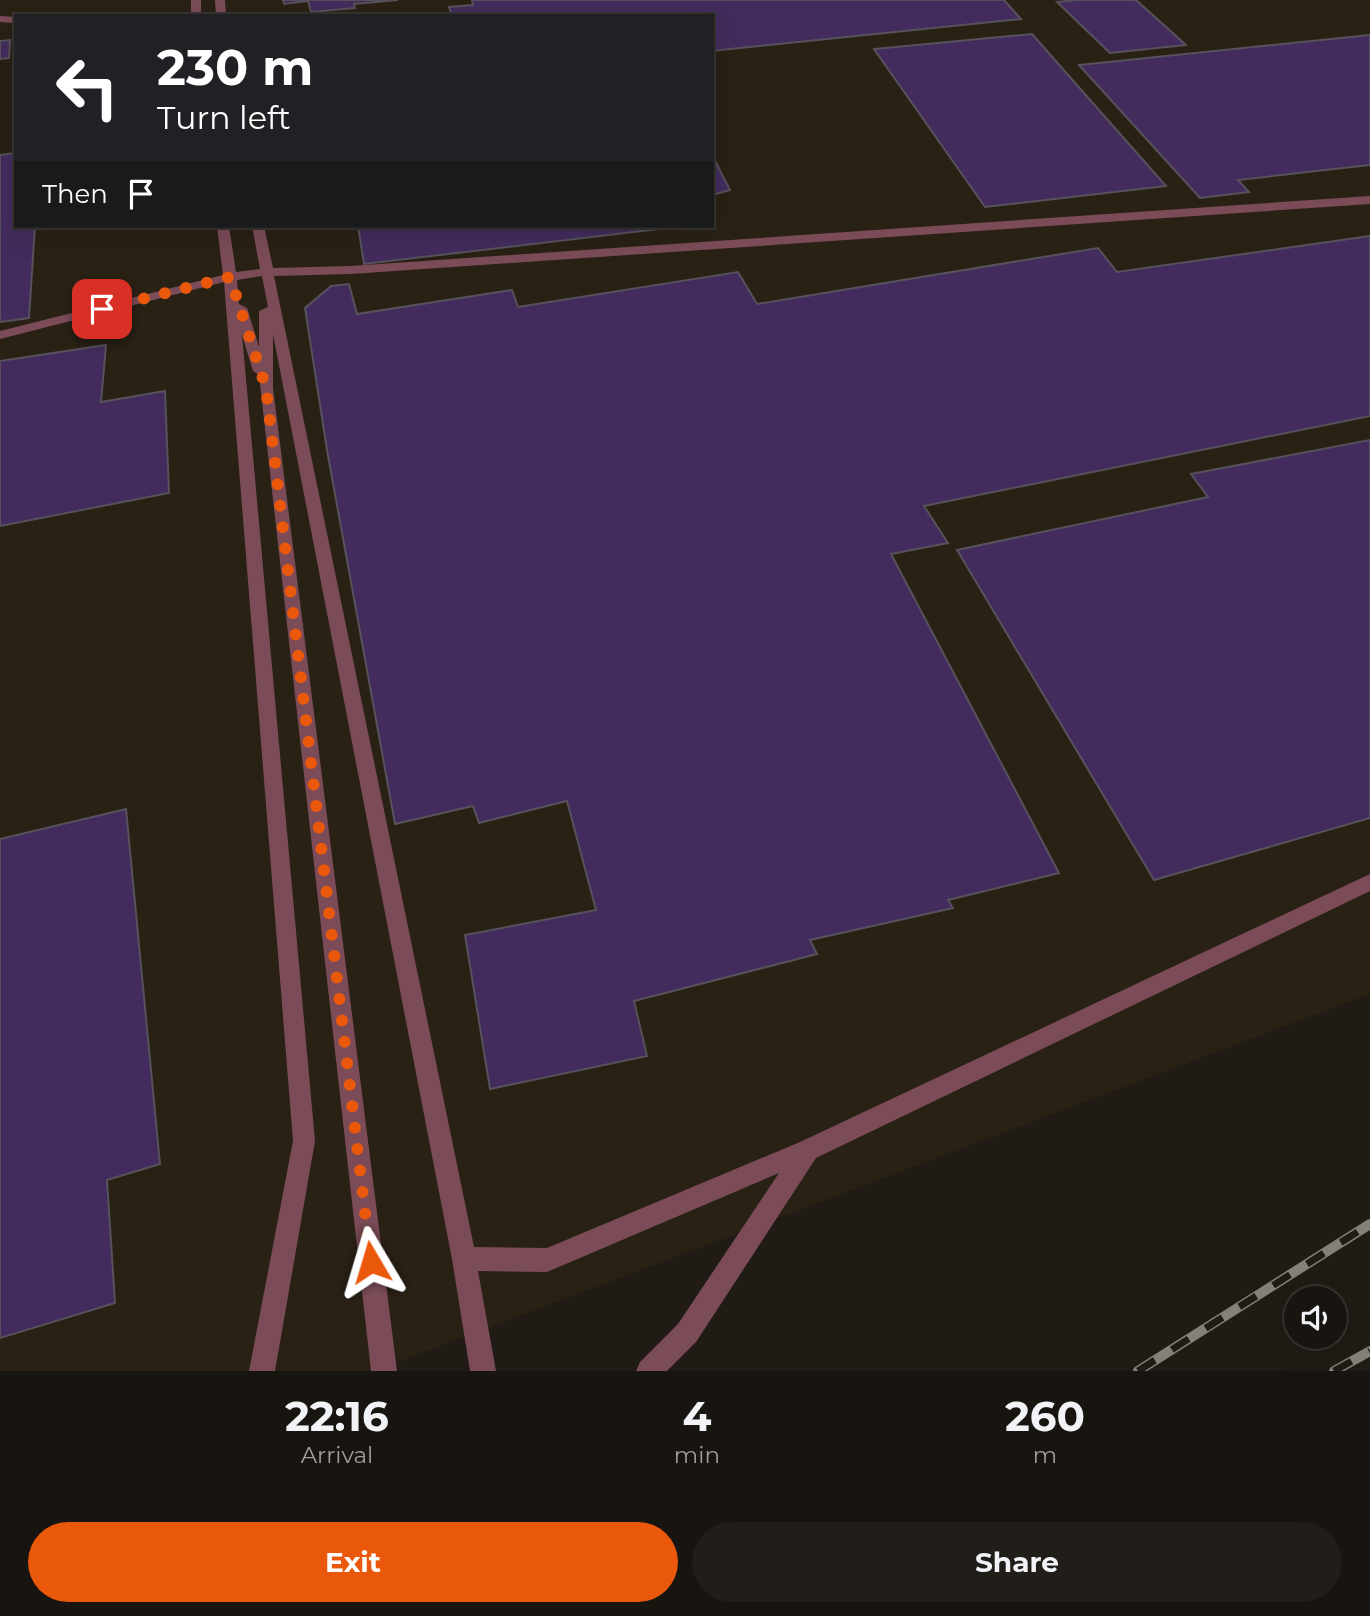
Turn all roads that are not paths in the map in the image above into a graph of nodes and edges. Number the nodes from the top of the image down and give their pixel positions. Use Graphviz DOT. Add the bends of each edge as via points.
graph roads {
  1 [pos="1370,200"];
  2 [pos="223,228"];
  3 [pos="258,228"];
  4 [pos="267,272"];
  5 [pos="230,277"];
  6 [pos="0,335"];
  7 [pos="266,388"];
  8 [pos="1370,882"];
  9 [pos="808,1150"];
  10 [pos="464,1259"];
  11 [pos="262,1371"];
  12 [pos="384,1371"];
  13 [pos="483,1371"];
  14 [pos="649,1371"];
  1 -- 4 [label="street" via="365,270"];
  2 -- 5 [label="street"];
  3 -- 4 [label="street"];
  4 -- 5 [label="street"];
  4 -- 7 [label="street"];
  4 -- 10 [label="street"];
  5 -- 6 [label="street"];
  5 -- 7 [label="street"];
  5 -- 11 [label="street" via="304,1141"];
  7 -- 12 [label="street"];
  8 -- 9 [label="street"];
  9 -- 10 [label="street" via="547,1259"];
  9 -- 14 [label="street" via="687,1333"];
  10 -- 13 [label="street"];
}
